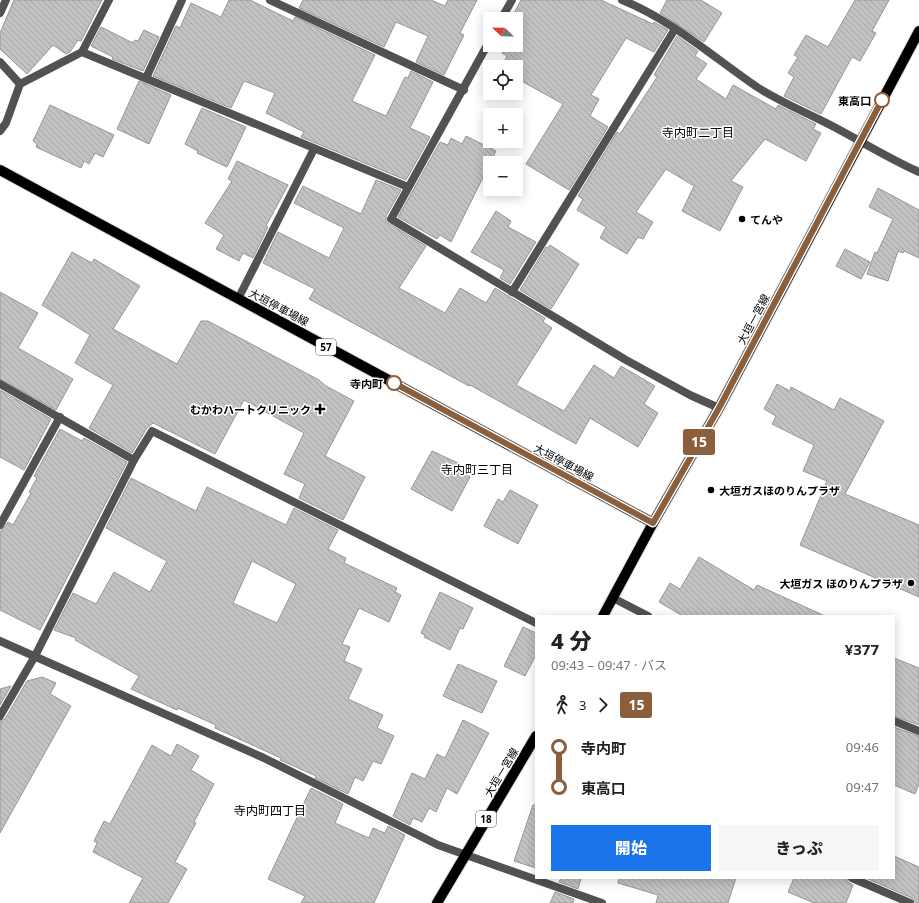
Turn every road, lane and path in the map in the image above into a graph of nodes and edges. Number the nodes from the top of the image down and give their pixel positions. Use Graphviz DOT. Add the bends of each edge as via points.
graph roads {
  1 [pos="6,0"];
  2 [pos="109,0"];
  3 [pos="182,0"];
  4 [pos="270,0"];
  5 [pos="512,0"];
  6 [pos="622,0"];
  7 [pos="505,12"];
  8 [pos="0,13"];
  9 [pos="676,29"];
  10 [pos="919,31"];
  11 [pos="82,52"];
  12 [pos="484,52"];
  13 [pos="0,62"];
  14 [pos="146,78"];
  15 [pos="20,84"];
  16 [pos="464,90"];
  17 [pos="0,131"];
  18 [pos="860,142"];
  19 [pos="314,149"];
  20 [pos="0,170"];
  21 [pos="919,172"];
  22 [pos="408,187"];
  23 [pos="512,292"];
  24 [pos="238,299"];
  25 [pos="0,384"];
  26 [pos="719,408"];
  27 [pos="60,417"];
  28 [pos="134,460"];
  29 [pos="653,523"];
  30 [pos="0,525"];
  31 [pos="613,598"];
  32 [pos="604,615"];
  33 [pos="646,615"];
  34 [pos="535,622"];
  35 [pos="0,641"];
  36 [pos="35,656"];
  37 [pos="0,716"];
  38 [pos="895,721"];
  39 [pos="919,732"];
  40 [pos="535,740"];
  41 [pos="466,854"];
  42 [pos="535,879"];
  43 [pos="535,879"];
  44 [pos="854,879"];
  45 [pos="437,903"];
  46 [pos="602,903"];
  47 [pos="910,903"];
  1 -- 8 [label="street"];
  2 -- 11 [label="street"];
  3 -- 14 [label="street"];
  4 -- 16 [label="street"];
  5 -- 7 [label="street"];
  6 -- 9 [label="street"];
  9 -- 18 [label="street" via="759,88"];
  9 -- 23 [label="street"];
  10 -- 18 [label="main road, 大垣一宮線"];
  11 -- 14 [label="street"];
  11 -- 15 [label="street"];
  12 -- 16 [label="street"];
  13 -- 15 [label="street"];
  14 -- 19 [label="street"];
  15 -- 17 [label="street" via="6,123"];
  16 -- 22 [label="street"];
  18 -- 21 [label="street"];
  18 -- 26 [label="main road, 大垣一宮線"];
  19 -- 22 [label="street"];
  19 -- 24 [label="street"];
  20 -- 24 [label="main road, 大垣停車場線 / 57"];
  22 -- 23 [label="street" via="391,219"];
  23 -- 26 [label="street" via="626,360"];
  24 -- 29 [label="main road, 大垣停車場線 / 57"];
  25 -- 27 [label="street"];
  26 -- 29 [label="main road, 大垣一宮線"];
  27 -- 28 [label="street"];
  27 -- 30 [label="street"];
  28 -- 34 [label="street" via="152,431"];
  28 -- 36 [label="street"];
  29 -- 31 [label="main road, 大垣一宮線"];
  31 -- 32 [label="main road, 大垣一宮線"];
  31 -- 33 [label="street"];
  35 -- 36 [label="street"];
  36 -- 37 [label="street"];
  36 -- 41 [label="street" via="264,758 438,844"];
  38 -- 39 [label="street"];
  40 -- 41 [label="main road, 大垣一宮線 / 18"];
  41 -- 42 [label="street"];
  41 -- 45 [label="main road, 大垣一宮線 / 18"];
  43 -- 46 [label="street"];
  44 -- 47 [label="street"];
}
